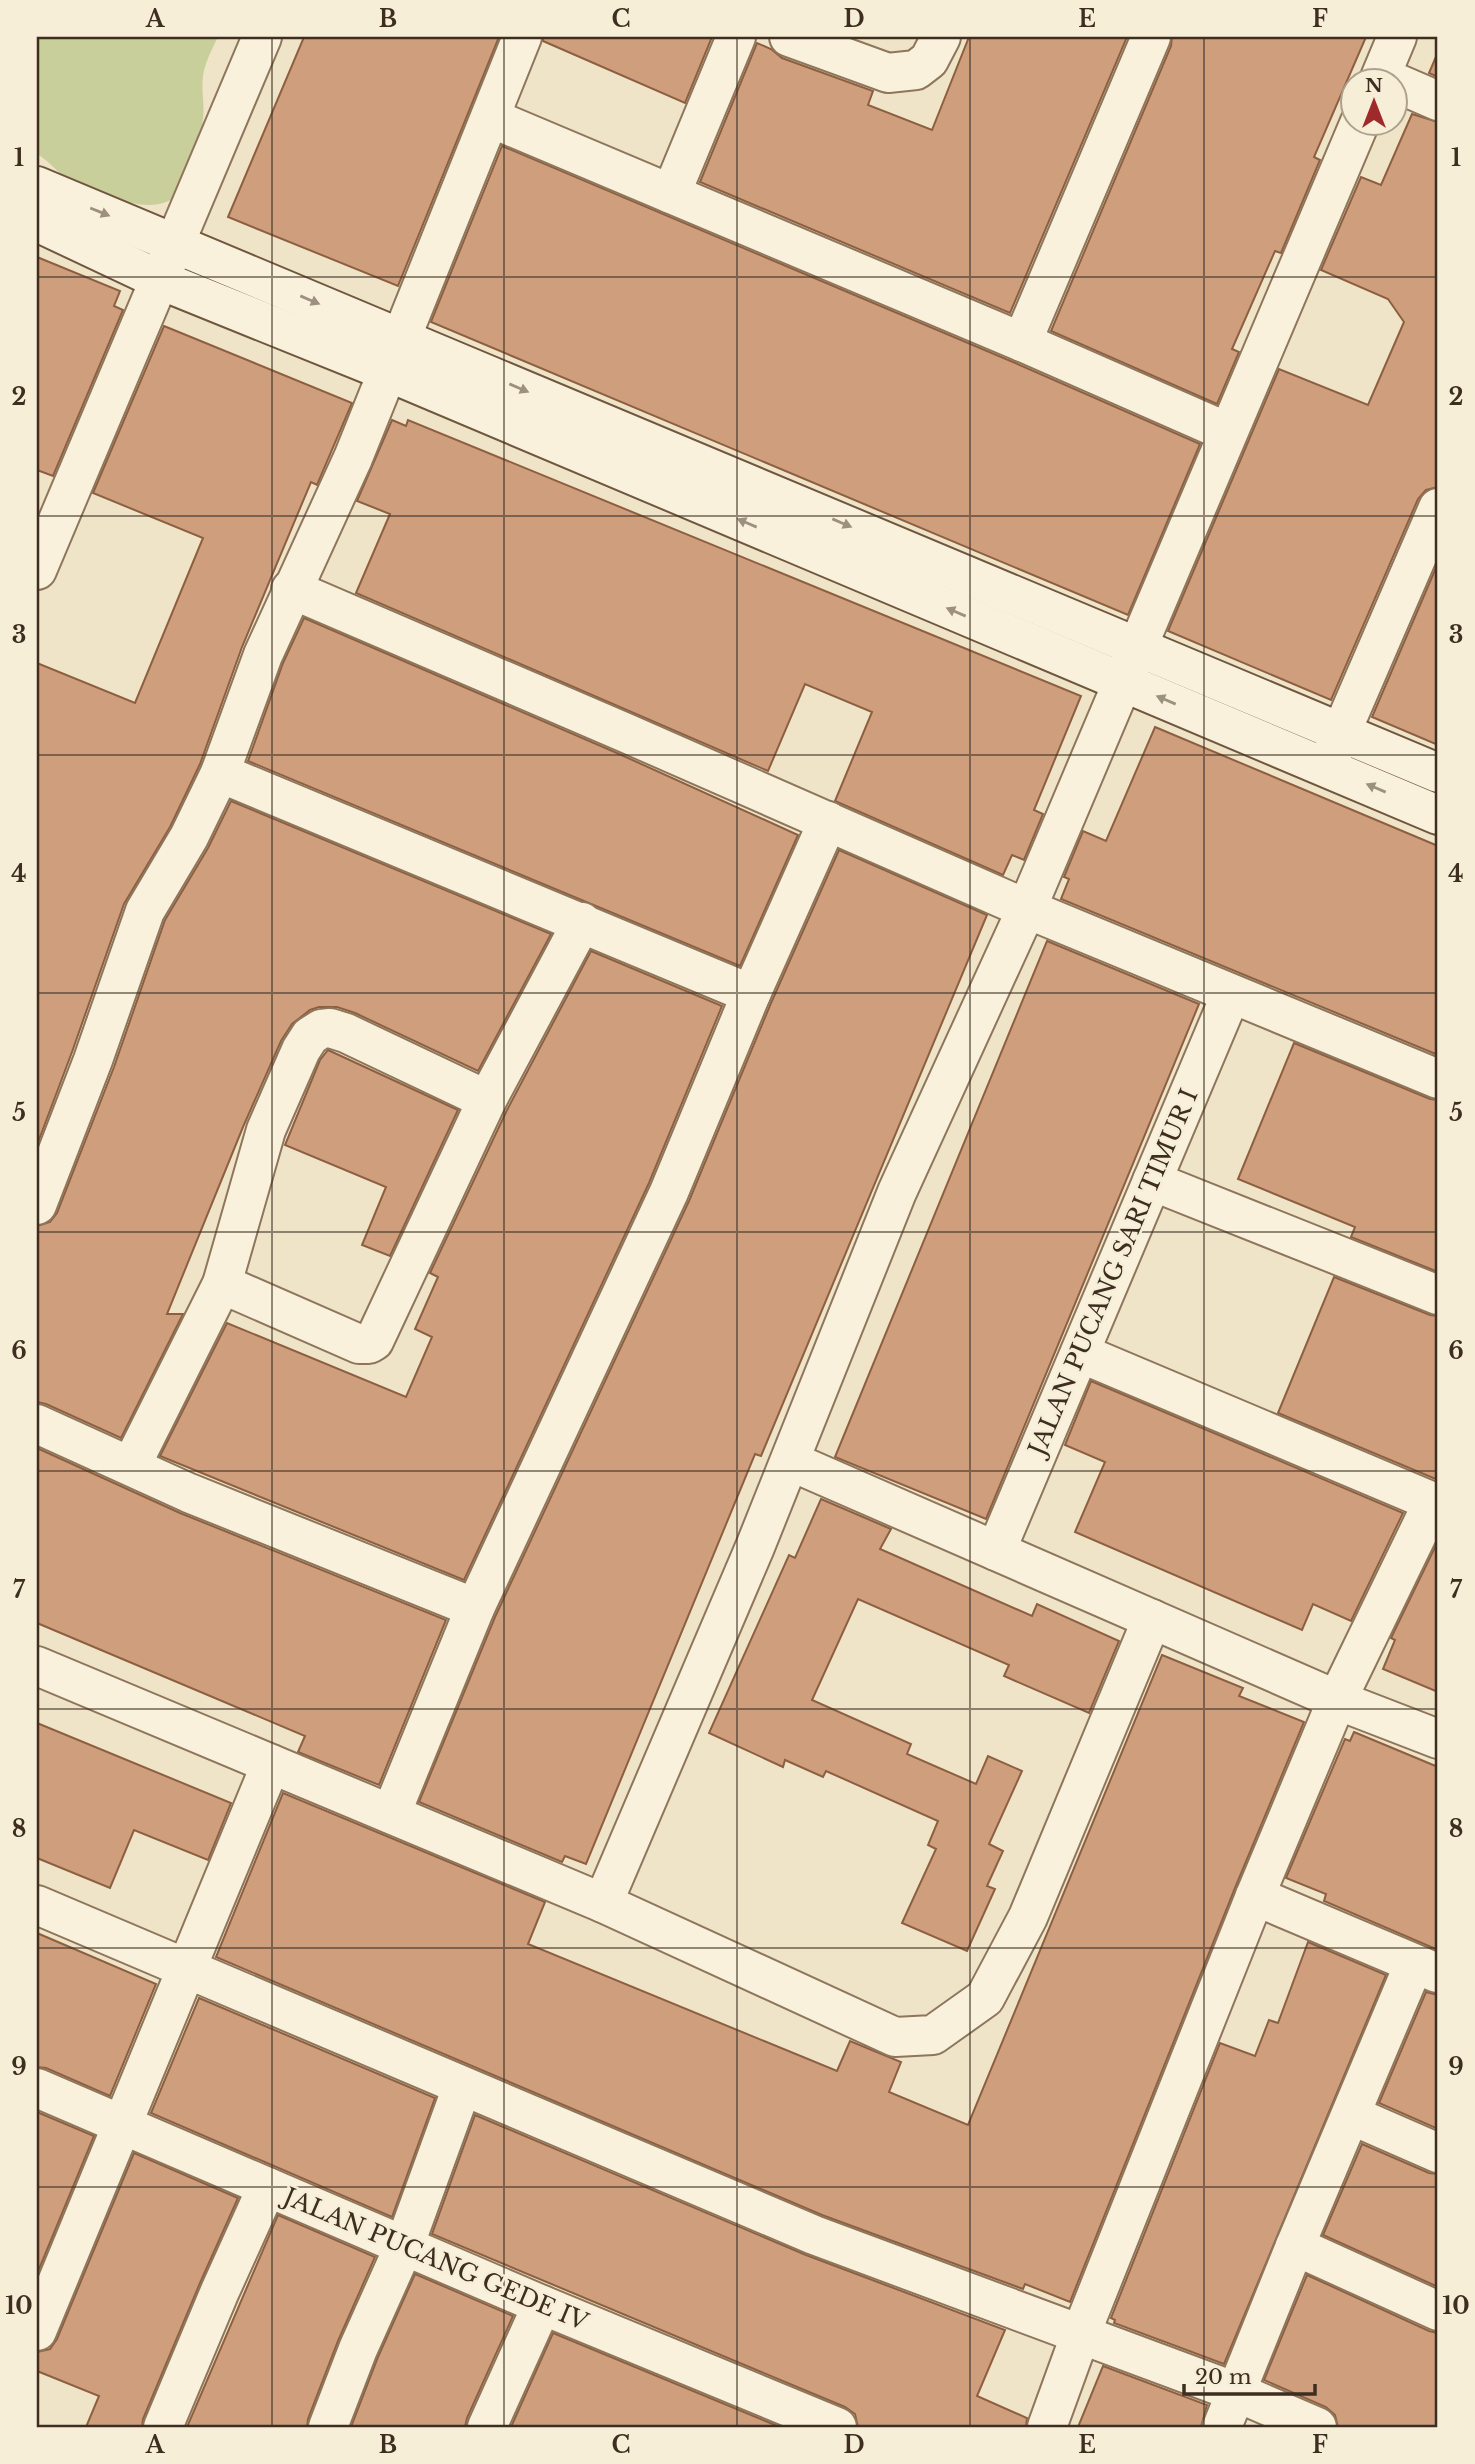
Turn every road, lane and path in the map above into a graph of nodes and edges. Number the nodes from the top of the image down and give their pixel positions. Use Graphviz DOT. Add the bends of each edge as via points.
graph roads {
  1 [pos="262,37"];
  2 [pos="522,37"];
  3 [pos="736,37"];
  4 [pos="789,37"];
  5 [pos="941,37"];
  6 [pos="1151,37"];
  7 [pos="1397,37"];
  8 [pos="1390,66"];
  9 [pos="1408,89"];
  10 [pos="1438,101"];
  11 [pos="491,118"];
  12 [pos="1354,136"];
  13 [pos="37,186"];
  14 [pos="671,194"];
  15 [pos="37,222"];
  16 [pos="176,243"];
  17 [pos="160,280"];
  18 [pos="1022,342"];
  19 [pos="395,355"];
  20 [pos="1227,432"];
  21 [pos="1438,512"];
  22 [pos="46,524"];
  23 [pos="37,570"];
  24 [pos="291,589"];
  25 [pos="1137,647"];
  26 [pos="1123,682"];
  27 [pos="1342,731"];
  28 [pos="1327,767"];
  29 [pos="220,773"];
  30 [pos="1438,773"];
  31 [pos="1438,815"];
  32 [pos="828,821"];
  33 [pos="1027,908"];
  34 [pos="582,922"];
  35 [pos="751,994"];
  36 [pos="1231,994"];
  37 [pos="1438,1079"];
  38 [pos="487,1100"];
  39 [pos="1152,1181"];
  40 [pos="37,1205"];
  41 [pos="222,1284"];
  42 [pos="1438,1295"];
  43 [pos="1080,1353"];
  44 [pos="37,1424"];
  45 [pos="790,1461"];
  46 [pos="131,1466"];
  47 [pos="1436,1503"];
  48 [pos="996,1551"];
  49 [pos="475,1608"];
  50 [pos="1152,1619"];
  51 [pos="37,1666"];
  52 [pos="1337,1700"];
  53 [pos="1438,1739"];
  54 [pos="271,1764"];
  55 [pos="391,1814"];
  56 [pos="1255,1896"];
  57 [pos="603,1903"];
  58 [pos="37,1905"];
  59 [pos="187,1969"];
  60 [pos="1426,1969"];
  61 [pos="463,2087"];
  62 [pos="37,2088"];
  63 [pos="1350,2115"];
  64 [pos="122,2124"];
  65 [pos="1438,2153"];
  66 [pos="267,2187"];
  67 [pos="405,2245"];
  68 [pos="1295,2246"];
  69 [pos="542,2305"];
  70 [pos="1438,2311"];
  71 [pos="37,2331"];
  72 [pos="1080,2336"];
  73 [pos="1236,2392"];
  74 [pos="163,2427"];
  75 [pos="328,2427"];
  76 [pos="487,2427"];
  77 [pos="837,2427"];
  78 [pos="1046,2427"];
  79 [pos="1222,2427"];
  80 [pos="1317,2427"];
  1 -- 16 [label="street"];
  2 -- 11 [label="street"];
  3 -- 14 [label="street"];
  4 -- 5 [label="street" via="888,73 902,73 916,71 929,60"];
  6 -- 18 [label="street"];
  7 -- 8 [label="street"];
  9 -- 10 [label="street"];
  11 -- 14 [label="street"];
  11 -- 19 [label="street"];
  12 -- 20 [label="street"];
  13 -- 16 [label="street, one-way"];
  14 -- 18 [label="street"];
  15 -- 17 [label="street"];
  16 -- 17 [label="street"];
  16 -- 19 [label="street, one-way"];
  17 -- 19 [label="street"];
  17 -- 22 [label="street"];
  18 -- 20 [label="street"];
  19 -- 24 [label="street"];
  19 -- 25 [label="street, one-way"];
  26 -- 19 [label="street, one-way"];
  20 -- 25 [label="street"];
  21 -- 27 [label="street"];
  22 -- 23 [label="street"];
  24 -- 29 [label="street"];
  24 -- 32 [label="street"];
  25 -- 26 [label="street"];
  25 -- 27 [label="street"];
  28 -- 26 [label="street, one-way"];
  26 -- 33 [label="street"];
  27 -- 28 [label="street"];
  27 -- 30 [label="street"];
  31 -- 28 [label="street, one-way"];
  29 -- 34 [label="street"];
  29 -- 40 [label="street" via="145,911"];
  32 -- 33 [label="street"];
  32 -- 35 [label="street"];
  33 -- 36 [label="street"];
  33 -- 45 [label="street" via="897,1192"];
  34 -- 35 [label="street"];
  34 -- 38 [label="street"];
  35 -- 49 [label="street" via="669,1192"];
  36 -- 37 [label="street"];
  36 -- 39 [label="street, JALAN PUCANG SARI TIMUR I"];
  38 -- 41 [label="street" via="374,1341 359,1344"];
  38 -- 41 [label="street" via="346,1033 330,1028 315,1032 300,1049 266,1130"];
  39 -- 42 [label="street"];
  39 -- 43 [label="street, JALAN PUCANG SARI TIMUR I"];
  41 -- 46 [label="street"];
  43 -- 47 [label="street"];
  43 -- 48 [label="street, JALAN PUCANG SARI TIMUR I"];
  44 -- 46 [label="street"];
  45 -- 48 [label="street"];
  45 -- 57 [label="street"];
  46 -- 49 [label="street"];
  47 -- 52 [label="street"];
  48 -- 50 [label="street"];
  49 -- 55 [label="street"];
  50 -- 52 [label="street"];
  50 -- 57 [label="street" via="1022,1928 985,1998 933,2035 895,2037"];
  51 -- 54 [label="street"];
  52 -- 53 [label="street"];
  52 -- 56 [label="street"];
  54 -- 55 [label="street"];
  54 -- 59 [label="street"];
  55 -- 57 [label="street"];
  56 -- 60 [label="street"];
  56 -- 72 [label="street"];
  58 -- 59 [label="street"];
  59 -- 61 [label="street"];
  59 -- 64 [label="street"];
  60 -- 63 [label="street"];
  61 -- 67 [label="street"];
  61 -- 72 [label="street" via="814,2235"];
  62 -- 64 [label="street, JALAN PUCANG GEDE IV"];
  63 -- 65 [label="street"];
  63 -- 68 [label="street"];
  64 -- 66 [label="street, JALAN PUCANG GEDE IV"];
  64 -- 71 [label="street"];
  66 -- 67 [label="street, JALAN PUCANG GEDE IV"];
  66 -- 74 [label="street"];
  67 -- 69 [label="street, JALAN PUCANG GEDE IV"];
  67 -- 75 [label="street"];
  68 -- 70 [label="street"];
  68 -- 73 [label="street"];
  69 -- 76 [label="street"];
  69 -- 77 [label="street, JALAN PUCANG GEDE IV"];
  72 -- 73 [label="street"];
  72 -- 78 [label="street"];
  73 -- 79 [label="street"];
  73 -- 80 [label="street"];
}
